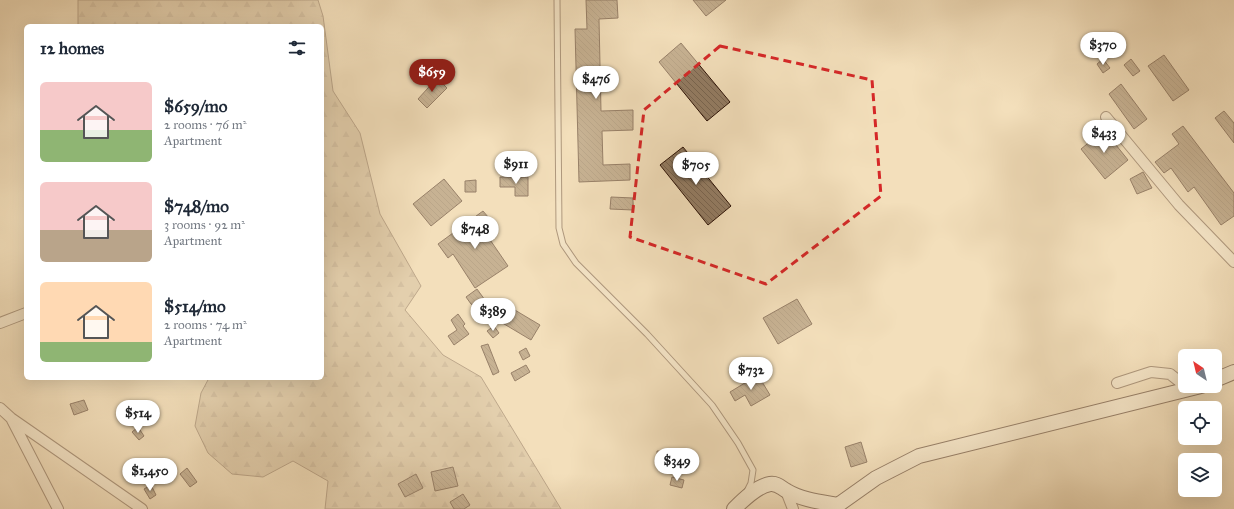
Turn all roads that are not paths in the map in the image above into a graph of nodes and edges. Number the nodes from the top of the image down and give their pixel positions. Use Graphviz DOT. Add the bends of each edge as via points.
graph roads {
  1 [pos="557,0"];
  2 [pos="1106,116"];
  3 [pos="1234,262"];
  4 [pos="24,314"];
  5 [pos="0,323"];
  6 [pos="1234,372"];
  7 [pos="1222,377"];
  8 [pos="1178,379"];
  9 [pos="1117,383"];
  10 [pos="1178,390"];
  11 [pos="0,408"];
  12 [pos="11,418"];
  13 [pos="786,491"];
  14 [pos="738,504"];
  15 [pos="837,507"];
  16 [pos="137,508"];
  17 [pos="58,509"];
  18 [pos="793,509"];
  1 -- 14 [label="lane" via="559,220 563,244 576,263 647,334 712,405 738,443 752,470 751,482"];
  2 -- 3 [label="street" via="1178,205"];
  4 -- 5 [label="street"];
  6 -- 7 [label="street"];
  8 -- 9 [label="street" via="1170,374 1151,372"];
  10 -- 15 [label="street" via="918,456 876,478"];
  11 -- 12 [label="street"];
  12 -- 16 [label="street"];
  12 -- 17 [label="street"];
  13 -- 14 [label="street" via="771,484"];
  13 -- 15 [label="street"];
  13 -- 18 [label="street"];
}
